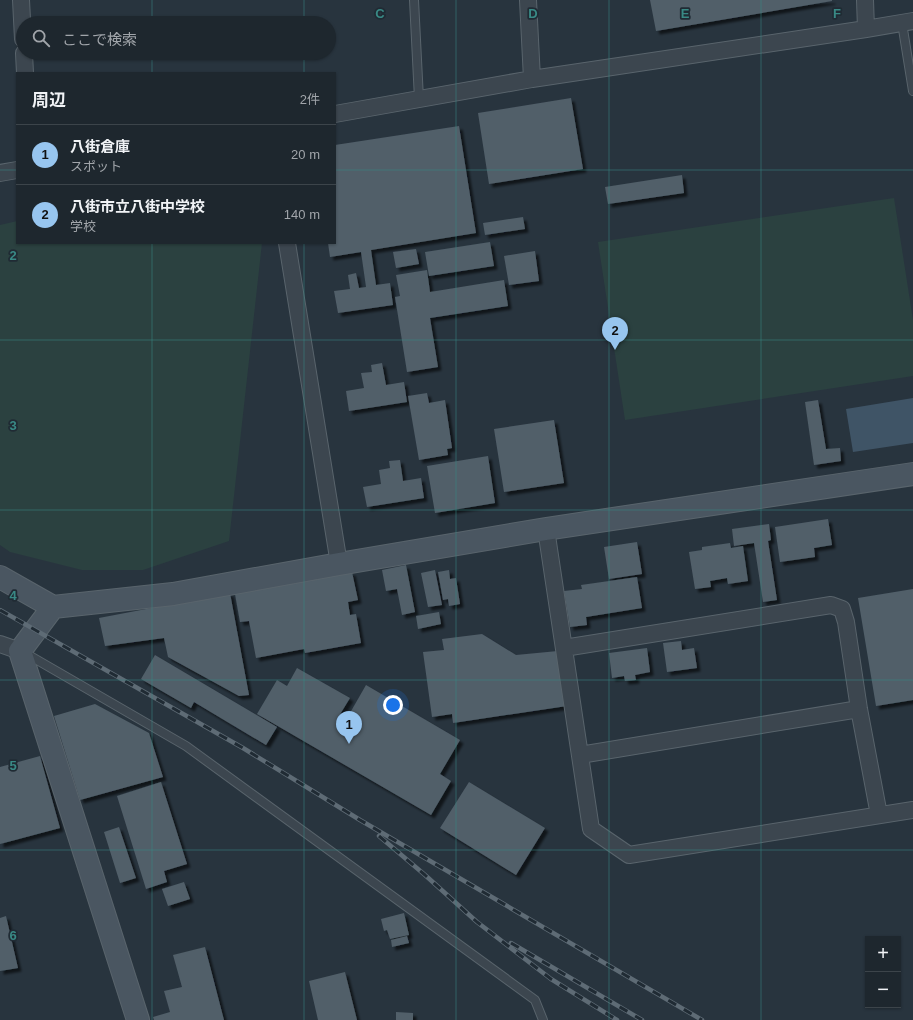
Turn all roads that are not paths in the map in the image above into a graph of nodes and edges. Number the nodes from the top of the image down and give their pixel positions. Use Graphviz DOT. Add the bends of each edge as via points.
graph roads {
  1 [pos="21,0"];
  2 [pos="414,0"];
  3 [pos="528,0"];
  4 [pos="865,0"];
  5 [pos="22,16"];
  6 [pos="907,22"];
  7 [pos="866,29"];
  8 [pos="24,60"];
  9 [pos="25,72"];
  10 [pos="532,79"];
  11 [pos="913,91"];
  12 [pos="419,99"];
  13 [pos="336,114"];
  14 [pos="16,170"];
  15 [pos="0,173"];
  16 [pos="287,244"];
  17 [pos="913,474"];
  18 [pos="546,529"];
  19 [pos="339,564"];
  20 [pos="0,577"];
  21 [pos="53,607"];
  22 [pos="0,644"];
  23 [pos="564,648"];
  24 [pos="20,651"];
  25 [pos="859,709"];
  26 [pos="580,755"];
  27 [pos="913,810"];
  28 [pos="879,815"];
  29 [pos="138,1020"];
  30 [pos="543,1020"];
  1 -- 5 [label="street"];
  2 -- 12 [label="lane"];
  3 -- 10 [label="street"];
  4 -- 7 [label="street"];
  6 -- 7 [label="street"];
  6 -- 11 [label="lane"];
  7 -- 10 [label="street"];
  8 -- 9 [label="street"];
  10 -- 12 [label="street"];
  12 -- 13 [label="street"];
  14 -- 15 [label="street"];
  16 -- 19 [label="street"];
  17 -- 18 [label="street"];
  18 -- 19 [label="street"];
  18 -- 23 [label="street"];
  19 -- 21 [label="street" via="173,594"];
  20 -- 21 [label="street"];
  21 -- 24 [label="street"];
  22 -- 24 [label="street"];
  23 -- 25 [label="street" via="831,605 842,609 846,622"];
  23 -- 26 [label="street"];
  24 -- 29 [label="street"];
  24 -- 30 [label="lane" via="186,746 535,1000"];
  25 -- 26 [label="street"];
  25 -- 28 [label="street"];
  26 -- 28 [label="street" via="591,829 629,855"];
  27 -- 28 [label="street"];
}
